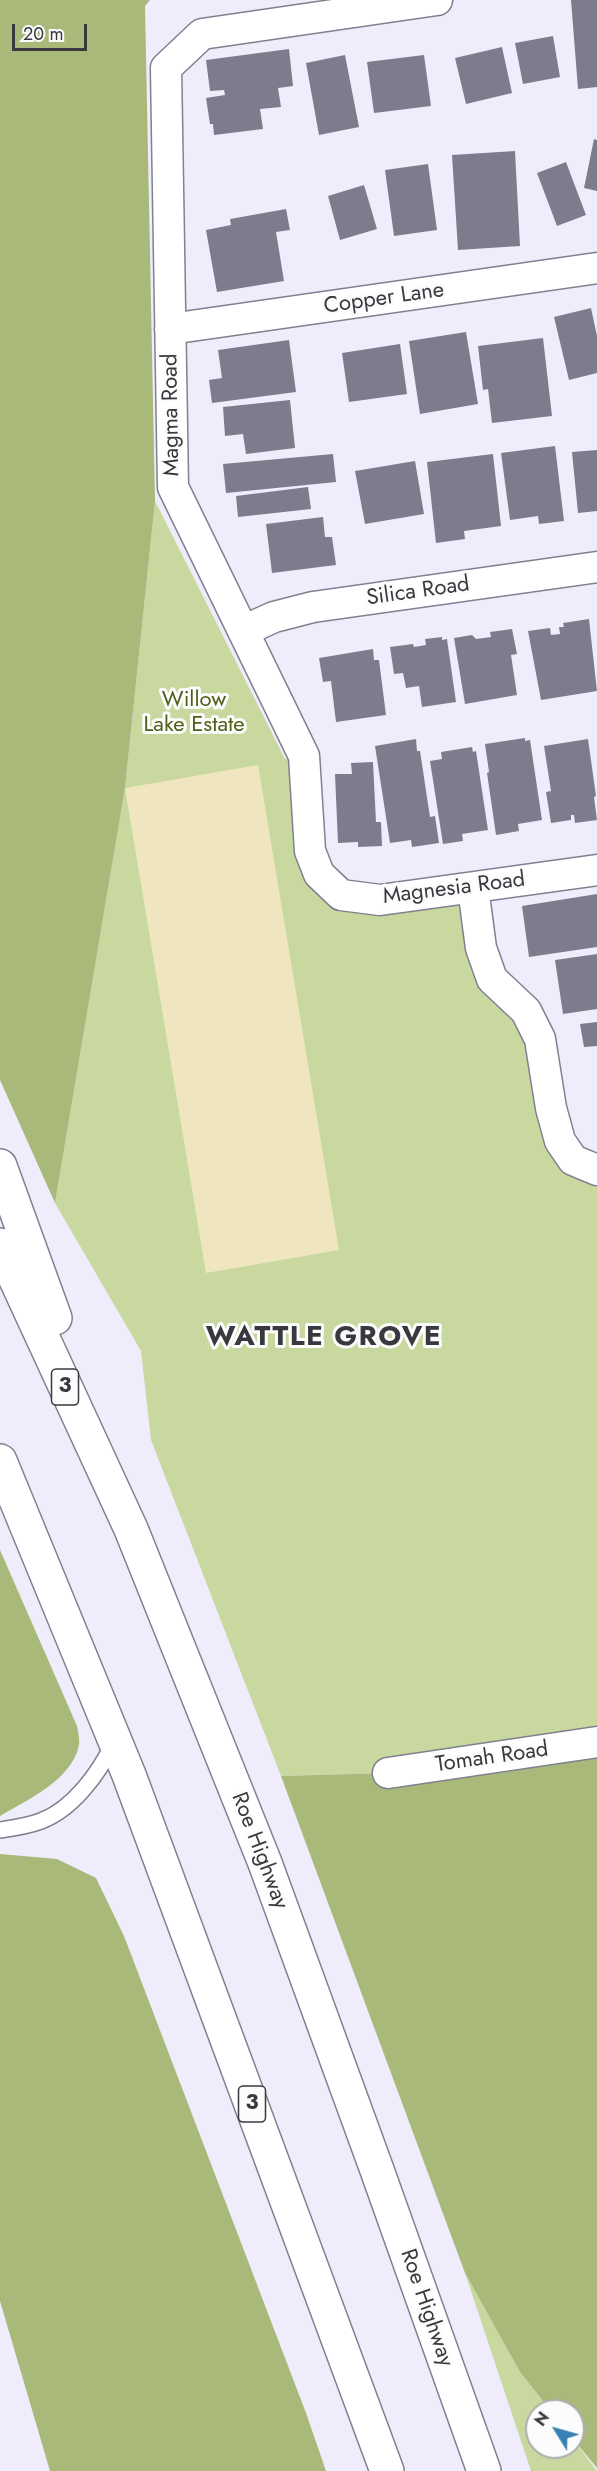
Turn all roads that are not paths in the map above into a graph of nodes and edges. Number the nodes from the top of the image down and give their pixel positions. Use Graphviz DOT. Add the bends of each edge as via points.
graph roads {
  1 [pos="437,0"];
  2 [pos="597,268"];
  3 [pos="170,329"];
  4 [pos="597,567"];
  5 [pos="243,632"];
  6 [pos="597,870"];
  7 [pos="319,874"];
  8 [pos="473,888"];
  9 [pos="585,1165"];
  10 [pos="0,1166"];
  11 [pos="0,1245"];
  12 [pos="0,1461"];
  13 [pos="131,1529"];
  14 [pos="115,1738"];
  15 [pos="597,1742"];
  16 [pos="388,1773"];
  17 [pos="0,1830"];
  18 [pos="387,2471"];
  19 [pos="484,2471"];
  1 -- 3 [label="street, Magma Road" via="202,34 166,68"];
  2 -- 3 [label="street, Copper Lane"];
  3 -- 5 [label="street, Magma Road" via="173,487"];
  4 -- 5 [label="street, Silica Road" via="312,607 274,617"];
  5 -- 7 [label="street, Magma Road" via="304,756 310,851"];
  6 -- 8 [label="street, Magnesia Road"];
  7 -- 8 [label="street, Magnesia Road" via="341,895 381,900"];
  8 -- 9 [label="street" via="481,948 492,979 525,1011 540,1040 560,1140"];
  10 -- 13 [label="highway"];
  11 -- 13 [label="highway, Roe Highway / 3"];
  12 -- 14 [label="highway, 3"];
  13 -- 19 [label="highway, Roe Highway / 3" via="265,1863"];
  14 -- 17 [label="lane" via="104,1762 76,1796 51,1816"];
  14 -- 18 [label="highway, 3"];
  15 -- 16 [label="street, Tomah Road"];
}
